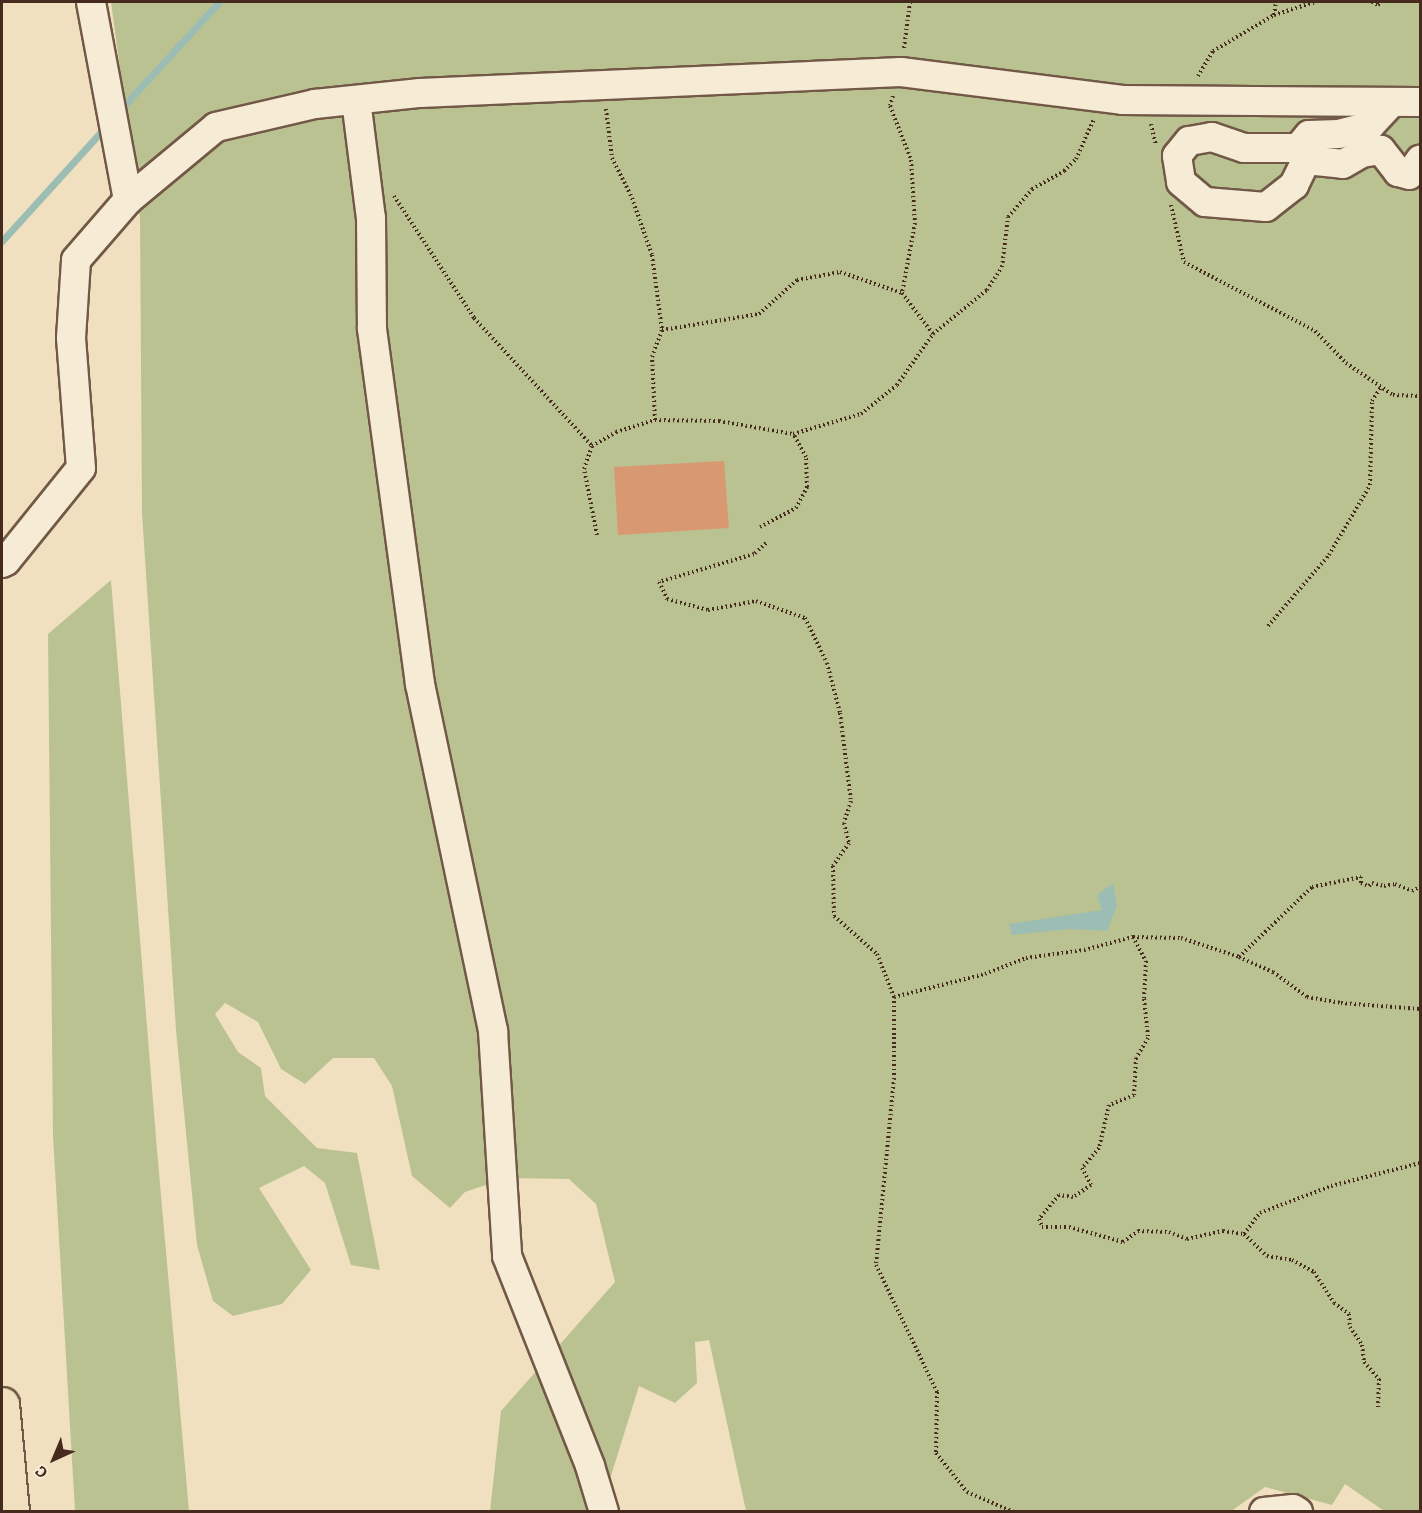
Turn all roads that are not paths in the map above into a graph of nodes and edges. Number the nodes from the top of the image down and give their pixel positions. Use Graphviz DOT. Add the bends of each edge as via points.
graph roads {
  1 [pos="91,2"];
  2 [pos="356,100"];
  3 [pos="1392,102"];
  4 [pos="1420,102"];
  5 [pos="1420,160"];
  6 [pos="128,200"];
  7 [pos="2,563"];
  8 [pos="2,1404"];
  9 [pos="12,1512"];
  10 [pos="604,1512"];
  11 [pos="1264,1512"];
  12 [pos="1298,1512"];
  1 -- 6 [label="street"];
  2 -- 3 [label="street" via="420,93 901,72 1133,100"];
  2 -- 6 [label="street" via="315,104 216,127"];
  2 -- 10 [label="street" via="371,218 372,329 420,684 493,1031 507,1256 590,1466"];
  3 -- 4 [label="street"];
  3 -- 5 [label="street" via="1370,126 1339,134 1309,135 1302,154 1343,164 1362,153 1381,150 1398,172 1409,175"];
  6 -- 7 [label="street" via="76,261 71,338 81,468"];
  8 -- 9 [label="highway"];
  11 -- 12 [label="street"];
}
